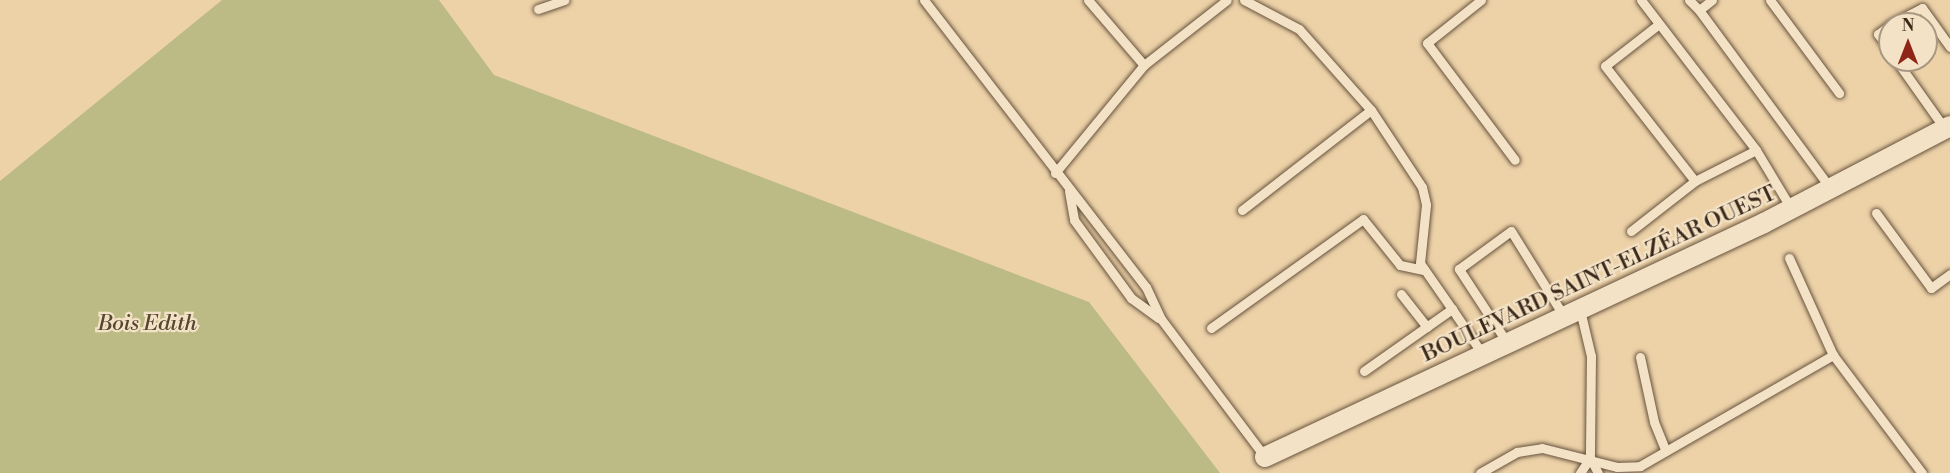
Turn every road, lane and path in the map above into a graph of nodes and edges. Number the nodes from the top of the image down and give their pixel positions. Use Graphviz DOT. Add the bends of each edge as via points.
graph roads {
  1 [pos="564,0"];
  2 [pos="924,0"];
  3 [pos="1088,0"];
  4 [pos="1227,0"];
  5 [pos="1244,0"];
  6 [pos="1480,0"];
  7 [pos="1641,0"];
  8 [pos="1689,0"];
  9 [pos="1712,0"];
  10 [pos="1770,0"];
  11 [pos="538,9"];
  12 [pos="1699,10"];
  13 [pos="1659,24"];
  14 [pos="1938,30"];
  15 [pos="1950,47"];
  16 [pos="1144,66"];
  17 [pos="1905,72"];
  18 [pos="1839,93"];
  19 [pos="1371,110"];
  20 [pos="1947,127"];
  21 [pos="1756,150"];
  22 [pos="1515,160"];
  23 [pos="1055,173"];
  24 [pos="1695,181"];
  25 [pos="1832,190"];
  26 [pos="1069,191"];
  27 [pos="1242,210"];
  28 [pos="1792,210"];
  29 [pos="1876,213"];
  30 [pos="1631,231"];
  31 [pos="1789,258"];
  32 [pos="1423,270"];
  33 [pos="1950,274"];
  34 [pos="1401,294"];
  35 [pos="1452,309"];
  36 [pos="1572,314"];
  37 [pos="1161,319"];
  38 [pos="1427,327"];
  39 [pos="1211,328"];
  40 [pos="1508,344"];
  41 [pos="1483,356"];
  42 [pos="1833,356"];
  43 [pos="1640,357"];
  44 [pos="1364,371"];
  45 [pos="1666,451"];
  46 [pos="1265,458"];
  47 [pos="1590,458"];
  48 [pos="1480,473"];
  49 [pos="1581,473"];
  50 [pos="1598,473"];
  51 [pos="1922,473"];
  1 -- 11 [label="lane"];
  2 -- 23 [label="lane"];
  3 -- 16 [label="lane"];
  4 -- 16 [label="lane"];
  5 -- 19 [label="lane" via="1299,29"];
  6 -- 22 [label="lane" via="1427,43"];
  7 -- 13 [label="lane"];
  8 -- 12 [label="lane"];
  9 -- 12 [label="lane"];
  10 -- 18 [label="lane"];
  12 -- 25 [label="lane"];
  13 -- 21 [label="lane"];
  13 -- 24 [label="lane" via="1605,66"];
  14 -- 15 [label="lane"];
  16 -- 23 [label="lane"];
  17 -- 20 [label="lane"];
  19 -- 27 [label="lane"];
  19 -- 32 [label="lane" via="1422,187"];
  20 -- 25 [label="street, BOULEVARD SAINT-ELZÉAR OUEST"];
  21 -- 24 [label="lane"];
  21 -- 28 [label="lane"];
  23 -- 26 [label="lane"];
  24 -- 30 [label="lane"];
  25 -- 28 [label="street, BOULEVARD SAINT-ELZÉAR OUEST"];
  26 -- 37 [label="lane" via="1146,287"];
  26 -- 37 [label="lane" via="1074,220 1131,298"];
  28 -- 36 [label="street, BOULEVARD SAINT-ELZÉAR OUEST"];
  29 -- 33 [label="lane" via="1931,288"];
  31 -- 42 [label="lane"];
  32 -- 35 [label="lane"];
  32 -- 39 [label="lane" via="1400,265 1363,219"];
  34 -- 38 [label="lane"];
  35 -- 38 [label="lane"];
  35 -- 41 [label="lane"];
  36 -- 40 [label="street, BOULEVARD SAINT-ELZÉAR OUEST"];
  36 -- 40 [label="lane" via="1511,231 1459,269"];
  36 -- 47 [label="lane" via="1591,356"];
  37 -- 46 [label="lane"];
  38 -- 44 [label="lane"];
  40 -- 41 [label="street, BOULEVARD SAINT-ELZÉAR OUEST"];
  41 -- 46 [label="street, BOULEVARD SAINT-ELZÉAR OUEST"];
  42 -- 45 [label="lane"];
  42 -- 51 [label="lane"];
  43 -- 45 [label="lane" via="1654,423"];
  45 -- 47 [label="lane" via="1640,466 1617,467"];
  47 -- 48 [label="lane" via="1530,448"];
  47 -- 49 [label="lane"];
  47 -- 50 [label="lane"];
}
